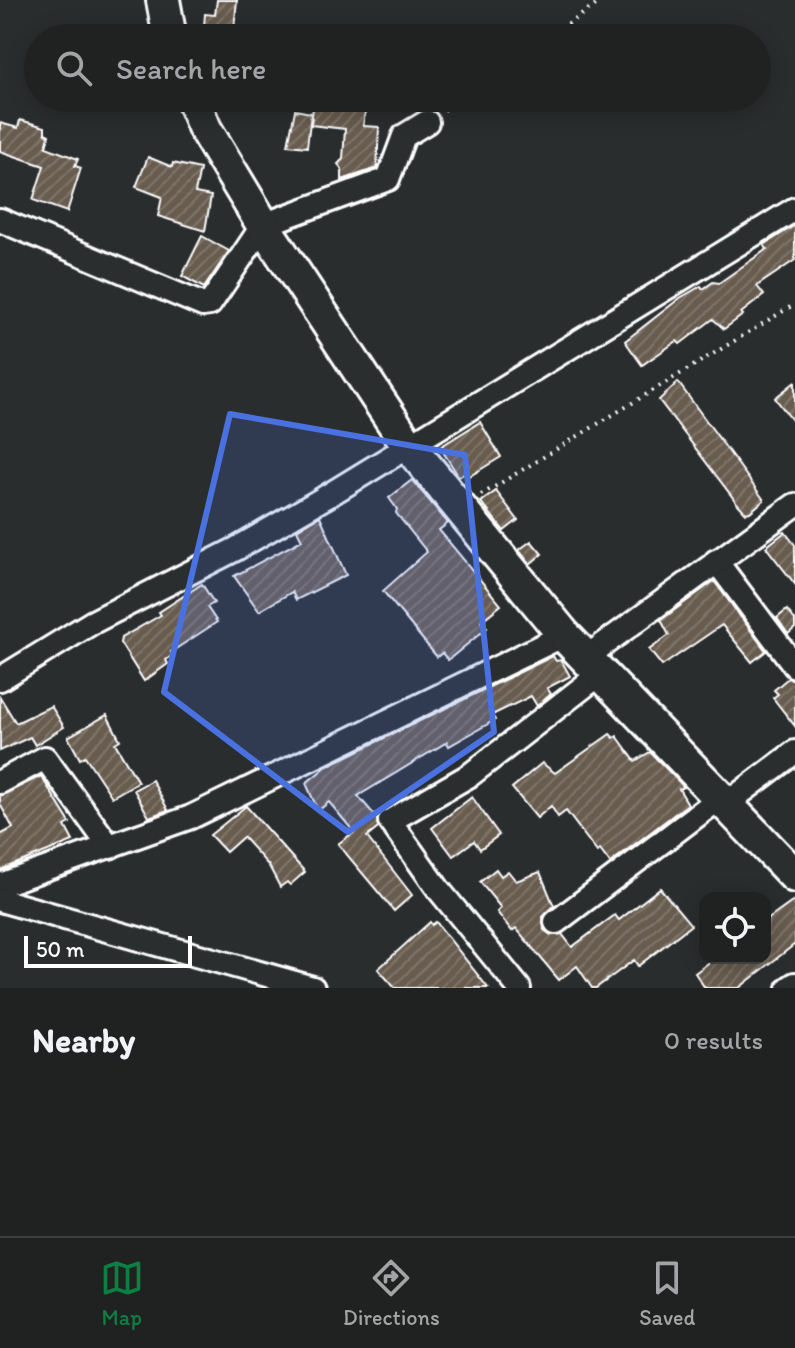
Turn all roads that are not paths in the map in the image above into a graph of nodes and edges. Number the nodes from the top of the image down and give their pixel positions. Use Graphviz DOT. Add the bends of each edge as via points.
graph roads {
  1 [pos="163,0"];
  2 [pos="167,24"];
  3 [pos="198,112"];
  4 [pos="427,122"];
  5 [pos="795,209"];
  6 [pos="0,220"];
  7 [pos="263,225"];
  8 [pos="409,446"];
  9 [pos="795,505"];
  10 [pos="716,561"];
  11 [pos="583,656"];
  12 [pos="795,666"];
  13 [pos="0,679"];
  14 [pos="795,752"];
  15 [pos="0,782"];
  16 [pos="723,801"];
  17 [pos="110,847"];
  18 [pos="795,876"];
  19 [pos="0,885"];
  20 [pos="0,900"];
  21 [pos="556,922"];
  22 [pos="795,984"];
  23 [pos="313,988"];
  24 [pos="519,988"];
  25 [pos="789,988"];
  1 -- 2 [label="street"];
  3 -- 7 [label="street"];
  4 -- 7 [label="street" via="404,136 388,179"];
  5 -- 8 [label="street"];
  6 -- 7 [label="street" via="203,305 210,304"];
  7 -- 8 [label="street"];
  8 -- 11 [label="street"];
  8 -- 13 [label="street"];
  9 -- 10 [label="street"];
  10 -- 11 [label="street"];
  10 -- 12 [label="street"];
  11 -- 16 [label="street"];
  11 -- 17 [label="street"];
  11 -- 24 [label="street" via="470,775 390,821"];
  14 -- 16 [label="street"];
  15 -- 17 [label="street" via="45,758"];
  16 -- 18 [label="street"];
  16 -- 21 [label="street"];
  17 -- 19 [label="street"];
  20 -- 23 [label="street"];
  22 -- 25 [label="street"];
}
